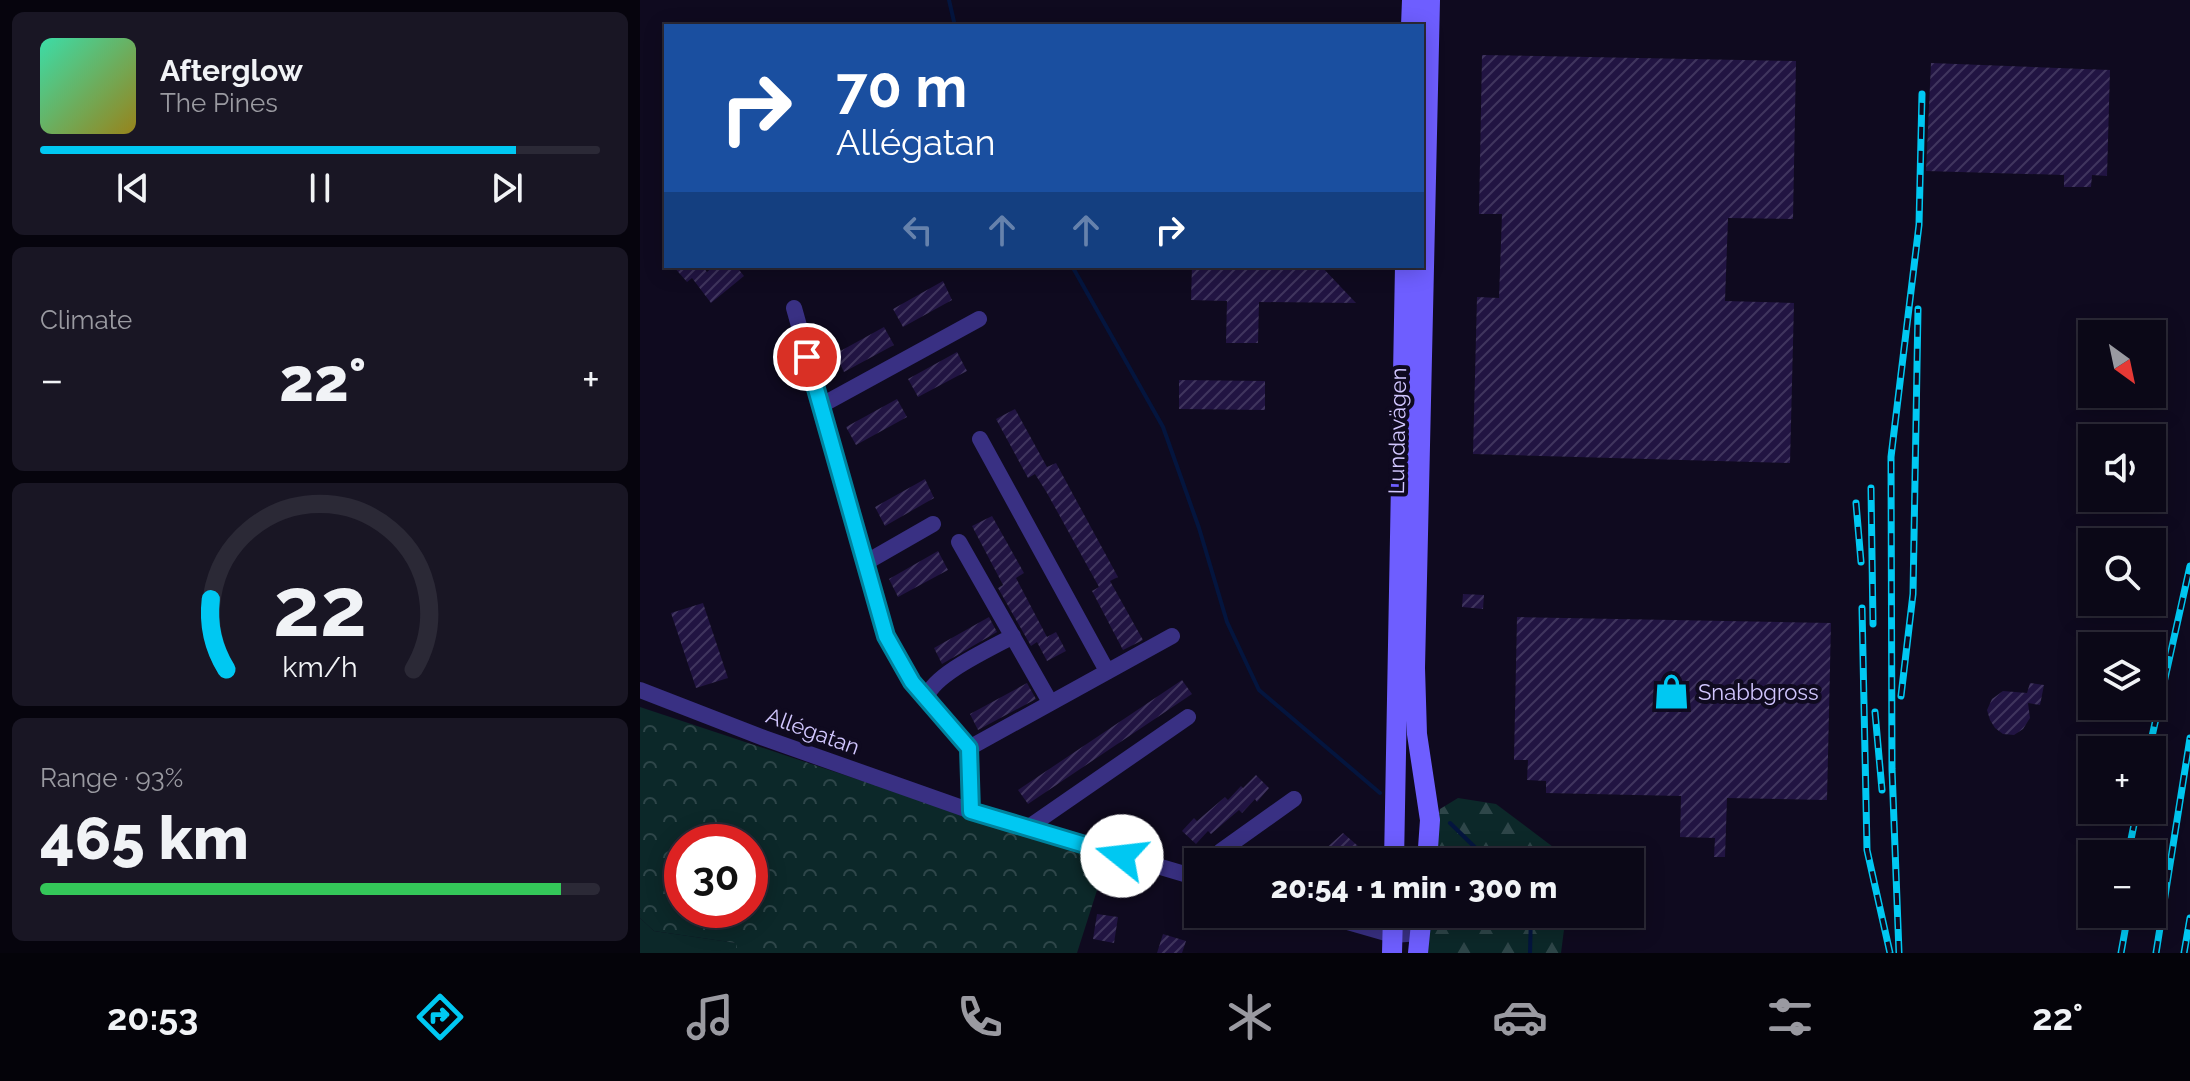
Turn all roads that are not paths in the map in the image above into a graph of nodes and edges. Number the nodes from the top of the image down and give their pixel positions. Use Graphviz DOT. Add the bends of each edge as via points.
graph roads {
  1 [pos="1412,0"];
  2 [pos="1430,0"];
  3 [pos="1411,24"];
  4 [pos="1424,267"];
  5 [pos="1405,268"];
  6 [pos="1424,268"];
  7 [pos="794,308"];
  8 [pos="979,319"];
  9 [pos="820,406"];
  10 [pos="980,439"];
  11 [pos="933,524"];
  12 [pos="959,542"];
  13 [pos="865,563"];
  14 [pos="1013,636"];
  15 [pos="1172,636"];
  16 [pos="1107,671"];
  17 [pos="640,690"];
  18 [pos="927,696"];
  19 [pos="1050,702"];
  20 [pos="1188,717"];
  21 [pos="969,748"];
  22 [pos="1294,799"];
  23 [pos="971,811"];
  24 [pos="1026,829"];
  25 [pos="1225,848"];
  26 [pos="1394,848"];
  27 [pos="1428,848"];
  28 [pos="1184,874"];
  29 [pos="1354,928"];
  30 [pos="1420,933"];
  31 [pos="1393,944"];
  1 -- 3 [label="main road"];
  2 -- 4 [label="main road, Lundavägen"];
  5 -- 26 [label="main road, Lundavägen"];
  6 -- 27 [label="main road, Lundavägen" via="1415,668 1417,734 1430,820"];
  7 -- 9 [label="street"];
  8 -- 9 [label="street"];
  9 -- 13 [label="street"];
  10 -- 16 [label="street"];
  11 -- 13 [label="street"];
  12 -- 14 [label="street"];
  13 -- 18 [label="street" via="886,636 912,682"];
  14 -- 18 [label="street" via="946,675"];
  14 -- 19 [label="street"];
  15 -- 16 [label="street"];
  16 -- 19 [label="street"];
  17 -- 23 [label="street, Allégatan"];
  18 -- 21 [label="street"];
  19 -- 21 [label="street"];
  20 -- 24 [label="street"];
  21 -- 23 [label="street"];
  22 -- 25 [label="street"];
  23 -- 24 [label="street, Allégatan"];
  24 -- 28 [label="street, Allégatan"];
  29 -- 31 [label="street"];
  30 -- 31 [label="street"];
}
